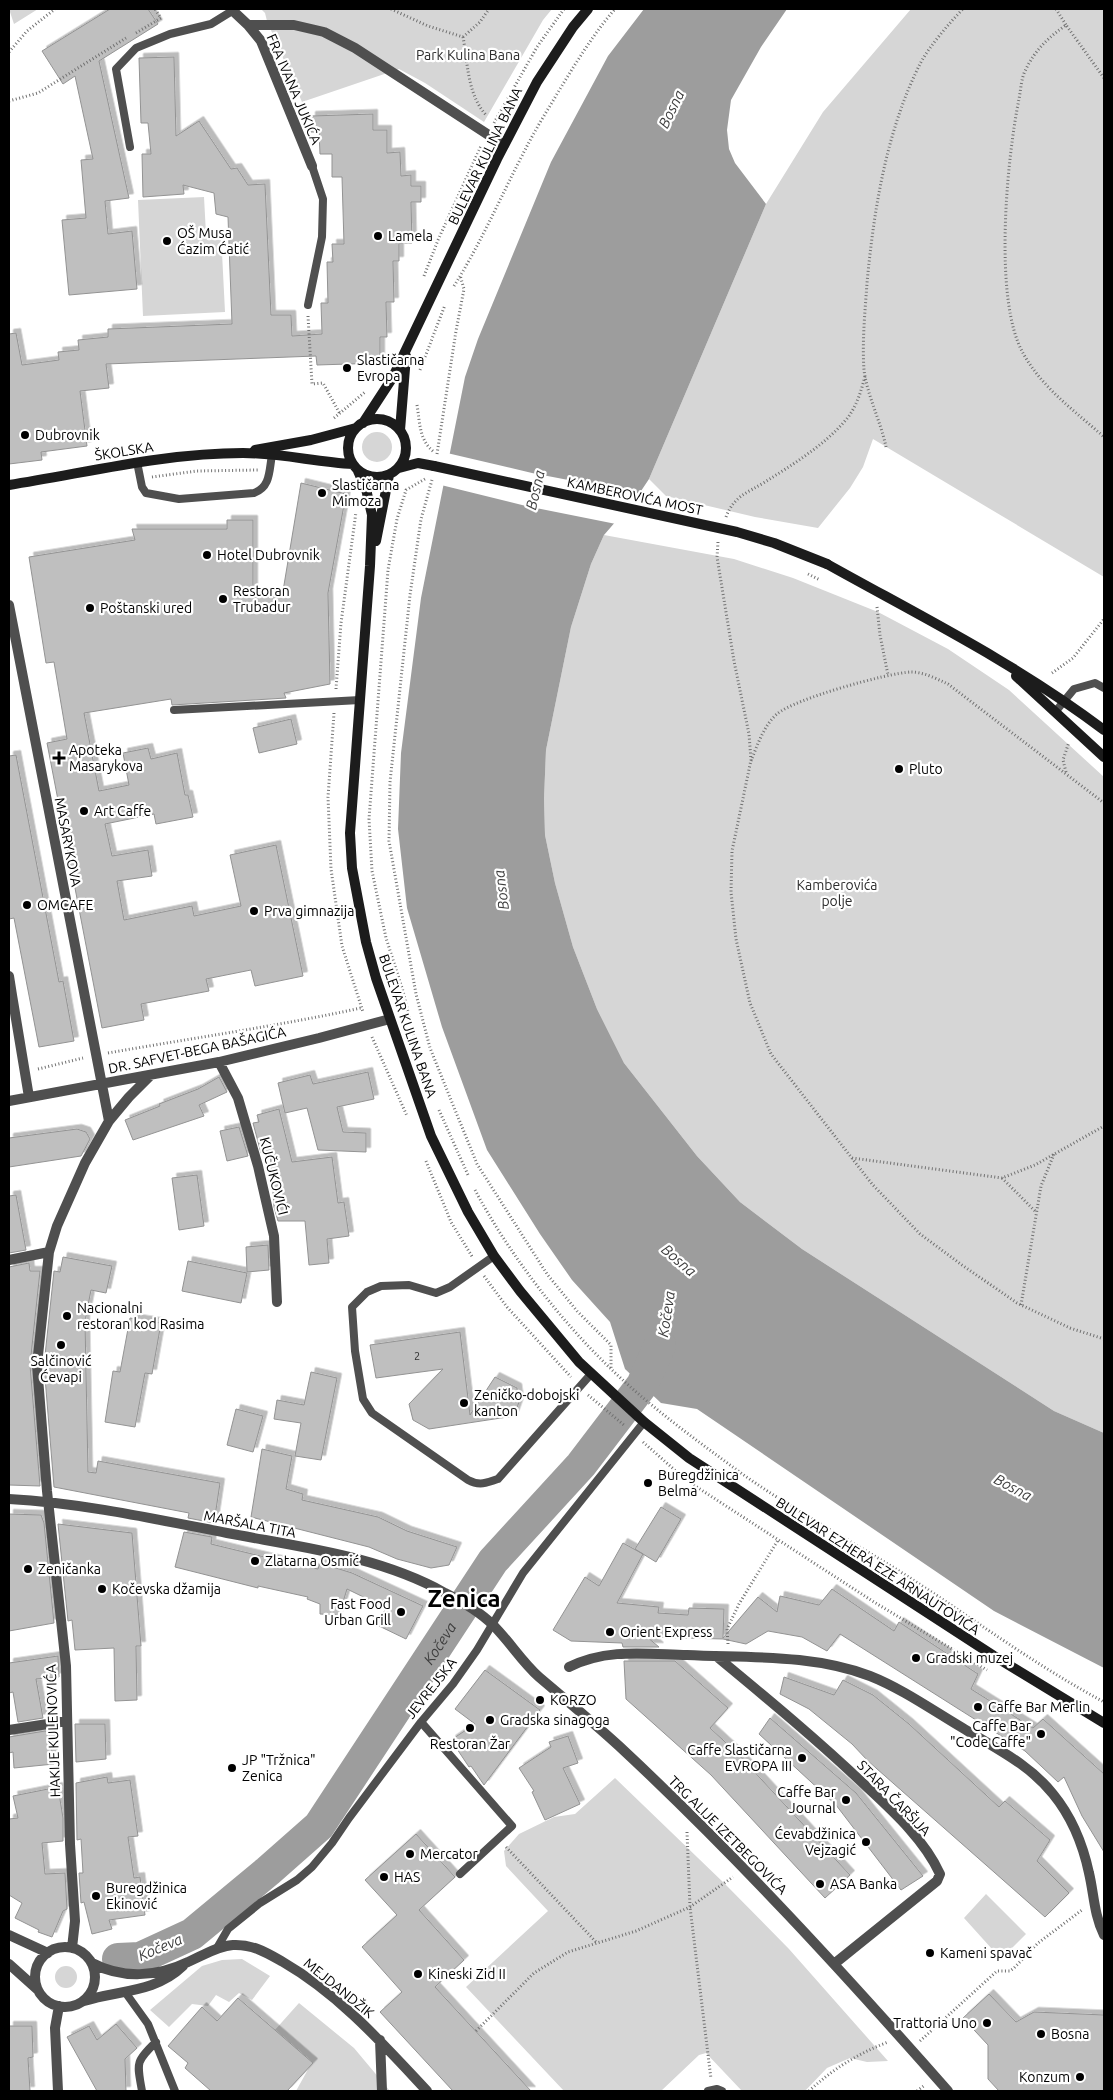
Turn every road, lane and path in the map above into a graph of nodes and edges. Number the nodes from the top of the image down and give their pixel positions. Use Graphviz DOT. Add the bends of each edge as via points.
graph roads {
  1 [pos="55,9"];
  2 [pos="156,9"];
  3 [pos="391,9"];
  4 [pos="489,9"];
  5 [pos="588,9"];
  6 [pos="615,9"];
  7 [pos="963,9"];
  8 [pos="1056,9"];
  9 [pos="231,10"];
  10 [pos="248,25"];
  11 [pos="1066,25"];
  12 [pos="463,37"];
  13 [pos="9,52"];
  14 [pos="1104,78"];
  15 [pos="9,101"];
  16 [pos="494,123"];
  17 [pos="504,145"];
  18 [pos="130,147"];
  19 [pos="312,166"];
  20 [pos="460,275"];
  21 [pos="450,292"];
  22 [pos="447,300"];
  23 [pos="308,305"];
  24 [pos="406,350"];
  25 [pos="420,372"];
  26 [pos="865,376"];
  27 [pos="370,386"];
  28 [pos="417,401"];
  29 [pos="340,414"];
  30 [pos="330,421"];
  31 [pos="360,425"];
  32 [pos="400,430"];
  33 [pos="1104,437"];
  34 [pos="407,447"];
  35 [pos="886,447"];
  36 [pos="244,453"];
  37 [pos="272,455"];
  38 [pos="137,462"];
  39 [pos="432,464"];
  40 [pos="356,468"];
  41 [pos="399,468"];
  42 [pos="269,469"];
  43 [pos="389,475"];
  44 [pos="433,478"];
  45 [pos="140,479"];
  46 [pos="9,486"];
  47 [pos="724,522"];
  48 [pos="719,538"];
  49 [pos="370,566"];
  50 [pos="9,605"];
  51 [pos="877,607"];
  52 [pos="1104,619"];
  53 [pos="995,657"];
  54 [pos="1052,673"];
  55 [pos="888,675"];
  56 [pos="1104,688"];
  57 [pos="360,700"];
  58 [pos="1064,700"];
  59 [pos="174,710"];
  60 [pos="1056,711"];
  61 [pos="1104,730"];
  62 [pos="1070,737"];
  63 [pos="1104,757"];
  64 [pos="750,764"];
  65 [pos="1066,772"];
  66 [pos="1104,803"];
  67 [pos="9,976"];
  68 [pos="10,996"];
  69 [pos="361,1008"];
  70 [pos="390,1019"];
  71 [pos="418,1050"];
  72 [pos="95,1055"];
  73 [pos="219,1062"];
  74 [pos="25,1072"];
  75 [pos="151,1075"];
  76 [pos="100,1084"];
  77 [pos="29,1097"];
  78 [pos="9,1101"];
  79 [pos="438,1108"];
  80 [pos="109,1121"];
  81 [pos="1104,1126"];
  82 [pos="1054,1154"];
  83 [pos="852,1158"];
  84 [pos="1002,1178"];
  85 [pos="1036,1212"];
  86 [pos="49,1252"];
  87 [pos="494,1256"];
  88 [pos="9,1260"];
  89 [pos="277,1302"];
  90 [pos="1021,1305"];
  91 [pos="1104,1339"];
  92 [pos="611,1369"];
  93 [pos="591,1374"];
  94 [pos="590,1397"];
  95 [pos="644,1422"];
  96 [pos="634,1434"];
  97 [pos="9,1499"];
  98 [pos="48,1501"];
  99 [pos="778,1540"];
  100 [pos="476,1611"];
  101 [pos="492,1624"];
  102 [pos="716,1656"];
  103 [pos="728,1657"];
  104 [pos="569,1667"];
  105 [pos="990,1672"];
  106 [pos="1104,1702"];
  107 [pos="67,1721"];
  108 [pos="421,1722"];
  109 [pos="1104,1723"];
  110 [pos="9,1730"];
  111 [pos="686,1812"];
  112 [pos="498,1839"];
  113 [pos="744,1870"];
  114 [pos="460,1874"];
  115 [pos="1093,1902"];
  116 [pos="690,1907"];
  117 [pos="9,1935"];
  118 [pos="1104,1935"];
  119 [pos="597,1942"];
  120 [pos="72,1948"];
  121 [pos="217,1948"];
  122 [pos="48,1954"];
  123 [pos="92,1963"];
  124 [pos="186,1963"];
  125 [pos="9,1964"];
  126 [pos="834,1964"];
  127 [pos="39,1991"];
  128 [pos="125,1992"];
  129 [pos="82,2002"];
  130 [pos="59,2006"];
  131 [pos="476,2031"];
  132 [pos="900,2038"];
  133 [pos="380,2040"];
  134 [pos="156,2042"];
  135 [pos="911,2050"];
  136 [pos="710,2090"];
  137 [pos="58,2091"];
  138 [pos="142,2091"];
  139 [pos="175,2091"];
  140 [pos="382,2091"];
  141 [pos="427,2091"];
  142 [pos="722,2091"];
  143 [pos="809,2091"];
  144 [pos="948,2091"];
  1 -- 13 [label="path" via="27,31"];
  2 -- 15 [label="path" via="161,18 38,93"];
  3 -- 12 [label="path"];
  4 -- 12 [label="path"];
  5 -- 17 [label="street, BULEVAR KULINA BANA" via="537,82"];
  6 -- 20 [label="path" via="576,62 551,104 473,256"];
  7 -- 26 [label="path" via="920,64 888,153 870,251 864,318"];
  8 -- 11 [label="path"];
  9 -- 10 [label="street, FRA IVANA JUKIĆA"];
  9 -- 18 [label="lane" via="210,24 170,34 136,48 116,69"];
  10 -- 17 [label="street, FRA IVANA JUKIĆA" via="294,25 324,32 355,48"];
  10 -- 19 [label="street, FRA IVANA JUKIĆA" via="261,41"];
  11 -- 14 [label="path"];
  11 -- 33 [label="path" via="1048,38 1025,71 1014,122 1006,241 1010,313 1018,342 1030,364 1052,392"];
  12 -- 16 [label="path" via="472,91 481,110"];
  17 -- 24 [label="street, BULEVAR KULINA BANA"];
  19 -- 23 [label="lane" via="323,199 322,237"];
  20 -- 21 [label="path"];
  20 -- 39 [label="path" via="464,288"];
  22 -- 25 [label="path"];
  23 -- 29 [label="path" via="312,384 323,383"];
  24 -- 31 [label="street, BULEVAR KULINA BANA" via="393,377"];
  24 -- 32 [label="street, BULEVAR KULINA BANA"];
  26 -- 35 [label="path"];
  26 -- 47 [label="path" via="859,397 845,421 812,450 746,492 731,505"];
  27 -- 29 [label="path"];
  28 -- 39 [label="path" via="419,429 436,453"];
  29 -- 30 [label="path"];
  31 -- 32 [label="street" via="382,419"];
  31 -- 36 [label="street, ŠKOLSKA" via="311,440"];
  31 -- 40 [label="street" via="352,434 348,449"];
  32 -- 34 [label="street"];
  34 -- 39 [label="street"];
  34 -- 41 [label="street"];
  36 -- 37 [label="street, ŠKOLSKA"];
  36 -- 38 [label="street, ŠKOLSKA"];
  37 -- 40 [label="street, ŠKOLSKA"];
  37 -- 42 [label="lane"];
  38 -- 45 [label="lane"];
  38 -- 46 [label="street, ŠKOLSKA"];
  39 -- 41 [label="street" via="418,463"];
  39 -- 53 [label="street, KAMBEROVIĆA MOST, bridge" via="774,543 827,564"];
  39 -- 71 [label="path" via="431,479 406,490 397,518 388,570 369,819 372,871 386,938"];
  40 -- 43 [label="street" via="373,477"];
  40 -- 49 [label="street, BULEVAR KULINA BANA" via="366,488 372,516"];
  41 -- 43 [label="street"];
  42 -- 45 [label="path"];
  42 -- 45 [label="lane" via="267,483 254,493 179,499 146,493"];
  43 -- 49 [label="street, BULEVAR KULINA BANA"];
  44 -- 92 [label="path" via="421,519 410,595 390,792 389,841 416,994 430,1048 476,1164 547,1274 611,1345"];
  48 -- 64 [label="path" via="716,557 749,734"];
  49 -- 57 [label="street, BULEVAR KULINA BANA"];
  50 -- 72 [label="street, MASARYKOVA"];
  51 -- 55 [label="path"];
  52 -- 54 [label="path" via="1074,658"];
  53 -- 58 [label="street"];
  53 -- 60 [label="street"];
  55 -- 64 [label="path" via="790,705 775,715"];
  55 -- 65 [label="path" via="914,672 948,684"];
  56 -- 58 [label="lane" via="1095,683 1074,690"];
  57 -- 59 [label="lane"];
  57 -- 70 [label="street, BULEVAR KULINA BANA" via="350,833 352,868 366,942"];
  58 -- 60 [label="lane"];
  58 -- 61 [label="street"];
  60 -- 63 [label="street"];
  62 -- 65 [label="path" via="1063,760"];
  64 -- 83 [label="path" via="732,851 731,892 736,939 750,1002 771,1054"];
  65 -- 66 [label="path"];
  67 -- 68 [label="street"];
  68 -- 74 [label="street"];
  69 -- 72 [label="path" via="326,1017"];
  70 -- 73 [label="street, DR. SAFVET-BEGA BAŠAGIĆA"];
  70 -- 87 [label="street, BULEVAR KULINA BANA" via="431,1136 468,1212"];
  72 -- 74 [label="path"];
  72 -- 76 [label="street, MASARYKOVA"];
  73 -- 75 [label="street, DR. SAFVET-BEGA BAŠAGIĆA"];
  73 -- 89 [label="street, KUČUKOVIĆI" via="238,1098 260,1174 274,1236"];
  74 -- 77 [label="street"];
  75 -- 76 [label="street, DR. SAFVET-BEGA BAŠAGIĆA"];
  75 -- 80 [label="street, HAKIJE KULENOVIĆA"];
  76 -- 77 [label="street, DR. SAFVET-BEGA BAŠAGIĆA"];
  76 -- 80 [label="street, MASARYKOVA"];
  77 -- 78 [label="street, DR. SAFVET-BEGA BAŠAGIĆA"];
  79 -- 92 [label="path" via="471,1183 507,1244 571,1326"];
  80 -- 86 [label="street, HAKIJE KULENOVIĆA" via="85,1164"];
  81 -- 82 [label="path"];
  82 -- 84 [label="path"];
  82 -- 85 [label="path" via="1041,1186"];
  83 -- 84 [label="path"];
  83 -- 90 [label="path" via="920,1234"];
  84 -- 85 [label="path"];
  85 -- 90 [label="path"];
  86 -- 88 [label="street"];
  86 -- 98 [label="street, HAKIJE KULENOVIĆA" via="37,1365"];
  87 -- 93 [label="street, BULEVAR KULINA BANA"];
  87 -- 93 [label="lane" via="436,1293 409,1285 382,1286 367,1292 352,1307 354,1351 363,1400 372,1413 468,1480 486,1484 498,1479"];
  90 -- 91 [label="path" via="1070,1328"];
  92 -- 106 [label="path" via="656,1408 742,1473 1048,1670"];
  93 -- 95 [label="street, BULEVAR KULINA BANA"];
  94 -- 96 [label="path"];
  95 -- 96 [label="lane, JEVREJSKA"];
  95 -- 109 [label="street, BULEVAR EZHERA EZE ARNAUTOVIĆA" via="756,1504"];
  96 -- 99 [label="path" via="686,1480"];
  96 -- 101 [label="lane, JEVREJSKA" via="523,1573"];
  97 -- 98 [label="street, MARŠALA TITA"];
  98 -- 100 [label="street, MARŠALA TITA" via="359,1560 394,1570 444,1592"];
  98 -- 107 [label="street, HAKIJE KULENOVIĆA" via="66,1666"];
  99 -- 103 [label="path" via="727,1629"];
  99 -- 105 [label="path"];
  100 -- 101 [label="street, TRG ALIJE IZETBEGOVIĆA"];
  101 -- 108 [label="lane, JEVREJSKA" via="453,1684"];
  101 -- 111 [label="street, TRG ALIJE IZETBEGOVIĆA" via="530,1669 618,1745"];
  102 -- 103 [label="street"];
  102 -- 104 [label="street" via="618,1654 594,1657"];
  102 -- 126 [label="street, STARA ČARŠIJA" via="785,1712 878,1798 905,1826 940,1874 937,1881"];
  103 -- 115 [label="street" via="825,1663 872,1677 1018,1761 1053,1795 1068,1818 1090,1874"];
  107 -- 110 [label="street"];
  107 -- 120 [label="street, HAKIJE KULENOVIĆA" via="75,1921"];
  108 -- 112 [label="lane" via="512,1826"];
  108 -- 121 [label="lane, JEVREJSKA" via="312,1867 228,1929"];
  111 -- 113 [label="street, TRG ALIJE IZETBEGOVIĆA"];
  111 -- 116 [label="path"];
  112 -- 114 [label="lane"];
  112 -- 119 [label="path"];
  113 -- 116 [label="path"];
  113 -- 126 [label="street, TRG ALIJE IZETBEGOVIĆA"];
  115 -- 118 [label="street"];
  115 -- 135 [label="path" via="1038,1943 1010,1971 997,1971"];
  116 -- 119 [label="path" via="636,1931"];
  116 -- 136 [label="path"];
  117 -- 122 [label="street"];
  119 -- 131 [label="path" via="568,1952 534,1974"];
  120 -- 122 [label="street" via="55,1949"];
  120 -- 123 [label="street"];
  121 -- 124 [label="street, MEJDANDŽIK"];
  121 -- 133 [label="street, MEJDANDŽIK" via="246,1945 260,1949 315,1982"];
  122 -- 127 [label="street" via="36,1975"];
  123 -- 124 [label="street" via="116,1972 138,1974"];
  123 -- 129 [label="street" via="95,1971 93,1988"];
  124 -- 128 [label="street" via="164,1981"];
  125 -- 127 [label="street"];
  126 -- 132 [label="street, TRG ALIJE IZETBEGOVIĆA"];
  127 -- 130 [label="street" via="51,2004"];
  128 -- 129 [label="street"];
  128 -- 134 [label="lane" via="148,2024"];
  129 -- 130 [label="street" via="75,2006"];
  130 -- 137 [label="street" via="55,2028"];
  132 -- 135 [label="street, TRG ALIJE IZETBEGOVIĆA"];
  132 -- 143 [label="path" via="862,2052"];
  133 -- 140 [label="street"];
  133 -- 141 [label="street, MEJDANDŽIK"];
  134 -- 138 [label="lane" via="138,2064"];
  134 -- 139 [label="lane"];
  135 -- 144 [label="street, TRG ALIJE IZETBEGOVIĆA"];
  136 -- 142 [label="lane"];
}
